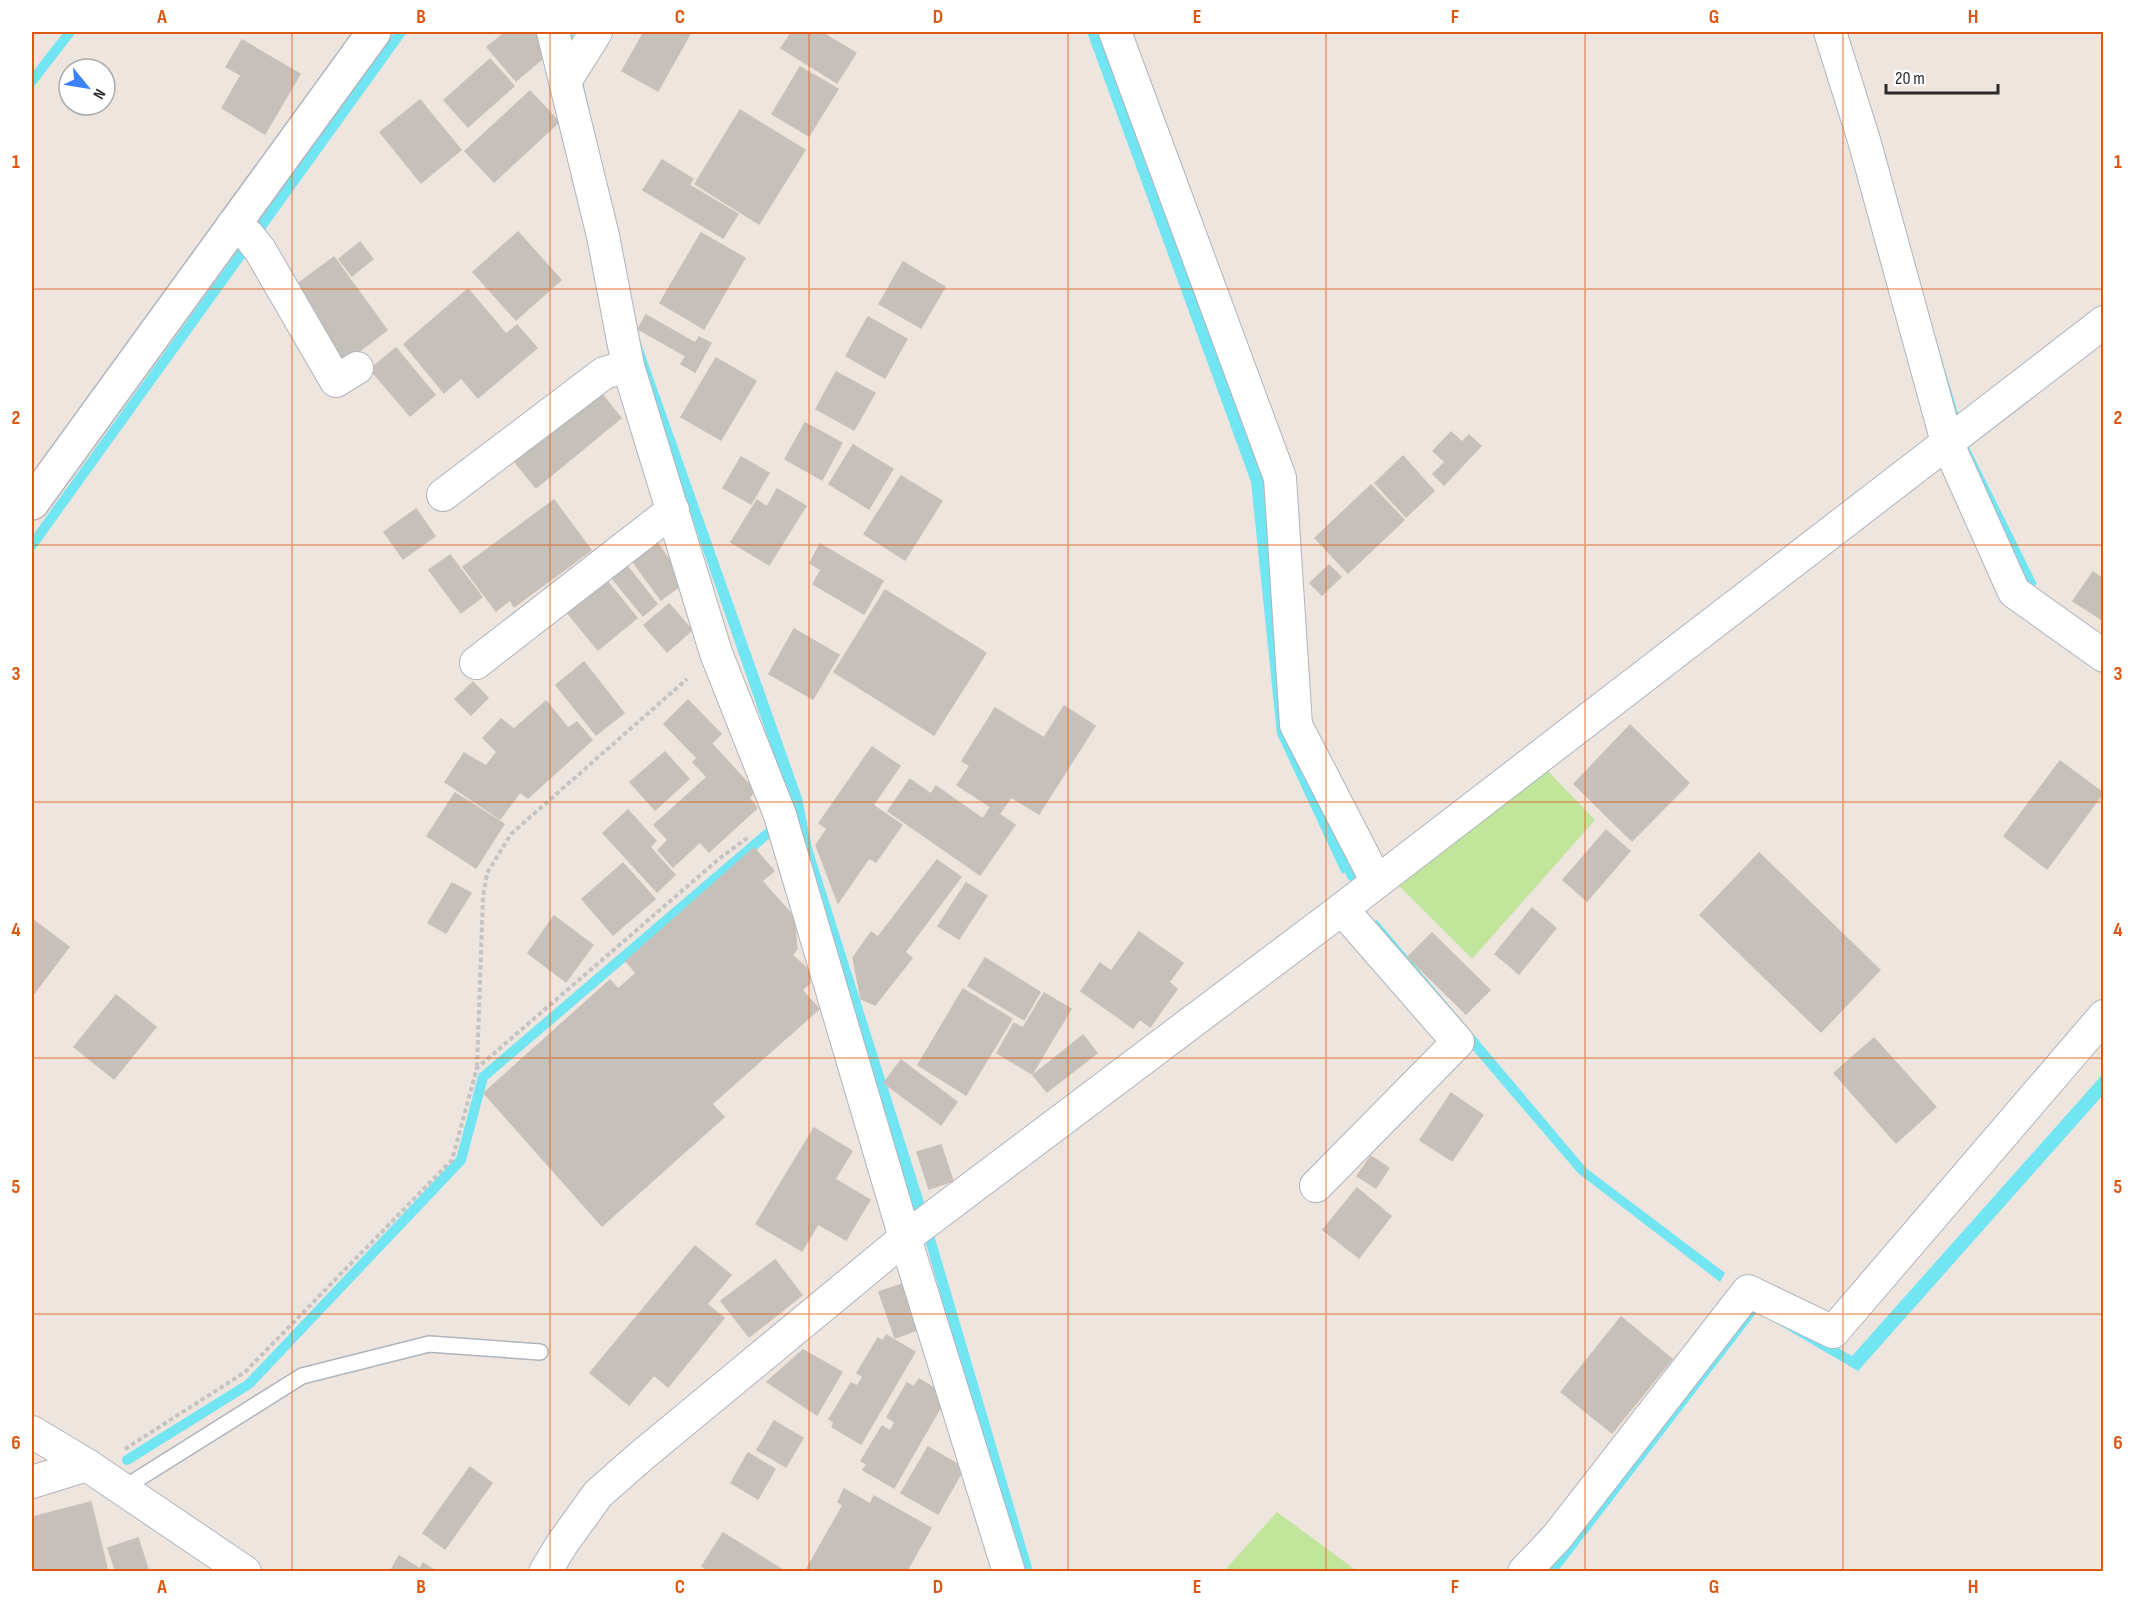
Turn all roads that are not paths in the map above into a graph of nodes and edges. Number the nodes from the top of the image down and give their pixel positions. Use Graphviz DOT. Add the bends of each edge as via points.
graph roads {
  1 [pos="374,32"];
  2 [pos="553,32"];
  3 [pos="1115,32"];
  4 [pos="1830,32"];
  5 [pos="594,35"];
  6 [pos="568,77"];
  7 [pos="247,237"];
  8 [pos="2103,322"];
  9 [pos="628,366"];
  10 [pos="357,368"];
  11 [pos="1947,442"];
  12 [pos="443,495"];
  13 [pos="32,503"];
  14 [pos="673,510"];
  15 [pos="2103,656"];
  16 [pos="476,663"];
  17 [pos="1377,882"];
  18 [pos="1342,909"];
  19 [pos="2103,1016"];
  20 [pos="1316,1186"];
  21 [pos="904,1238"];
  22 [pos="540,1352"];
  23 [pos="32,1432"];
  24 [pos="87,1465"];
  25 [pos="32,1482"];
  26 [pos="122,1489"];
  27 [pos="245,1572"];
  28 [pos="545,1572"];
  29 [pos="1010,1572"];
  30 [pos="1524,1572"];
  1 -- 7 [label="street"];
  2 -- 6 [label="street"];
  3 -- 17 [label="street" via="1280,478 1296,725"];
  4 -- 11 [label="street"];
  5 -- 6 [label="street"];
  6 -- 9 [label="street"];
  7 -- 10 [label="street" via="336,381"];
  7 -- 13 [label="street"];
  8 -- 11 [label="street"];
  9 -- 12 [label="street" via="604,373"];
  9 -- 14 [label="street"];
  11 -- 15 [label="street" via="2014,592"];
  11 -- 17 [label="street"];
  14 -- 16 [label="street"];
  14 -- 21 [label="street" via="716,653 780,815"];
  17 -- 18 [label="street"];
  18 -- 20 [label="street" via="1458,1042"];
  18 -- 21 [label="street"];
  19 -- 30 [label="street" via="1833,1332 1748,1291 1557,1537"];
  21 -- 28 [label="street" via="598,1494"];
  21 -- 29 [label="street"];
  22 -- 26 [label="lane" via="429,1344 302,1376"];
  23 -- 24 [label="street"];
  24 -- 25 [label="street"];
  24 -- 26 [label="street"];
  26 -- 27 [label="street"];
}
